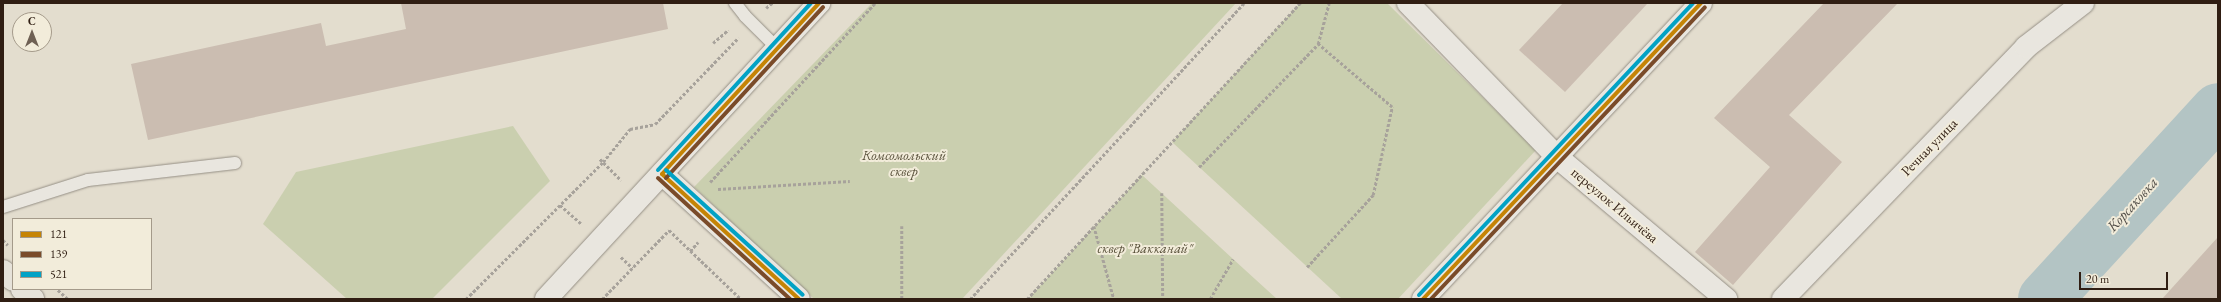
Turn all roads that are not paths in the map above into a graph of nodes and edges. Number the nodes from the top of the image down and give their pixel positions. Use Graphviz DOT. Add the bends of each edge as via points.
graph roads {
  1 [pos="734,3"];
  2 [pos="819,3"];
  3 [pos="1408,3"];
  4 [pos="1701,3"];
  5 [pos="2082,3"];
  6 [pos="777,48"];
  7 [pos="1557,157"];
  8 [pos="235,163"];
  9 [pos="662,174"];
  10 [pos="3,207"];
  11 [pos="3,271"];
  12 [pos="12,279"];
  13 [pos="23,290"];
  14 [pos="33,299"];
  15 [pos="546,299"];
  16 [pos="799,299"];
  17 [pos="1423,299"];
  18 [pos="1726,299"];
  19 [pos="1783,299"];
  1 -- 6 [label="lane"];
  2 -- 6 [label="main road"];
  3 -- 7 [label="main road, переулок Ильичёва"];
  4 -- 7 [label="main road"];
  5 -- 19 [label="main road, Речная улица" via="2026,47"];
  6 -- 9 [label="main road"];
  7 -- 17 [label="main road"];
  7 -- 18 [label="main road, переулок Ильичёва"];
  8 -- 10 [label="lane" via="88,180"];
  9 -- 15 [label="main road"];
  9 -- 16 [label="main road"];
  11 -- 12 [label="main road"];
  13 -- 14 [label="main road"];
}
